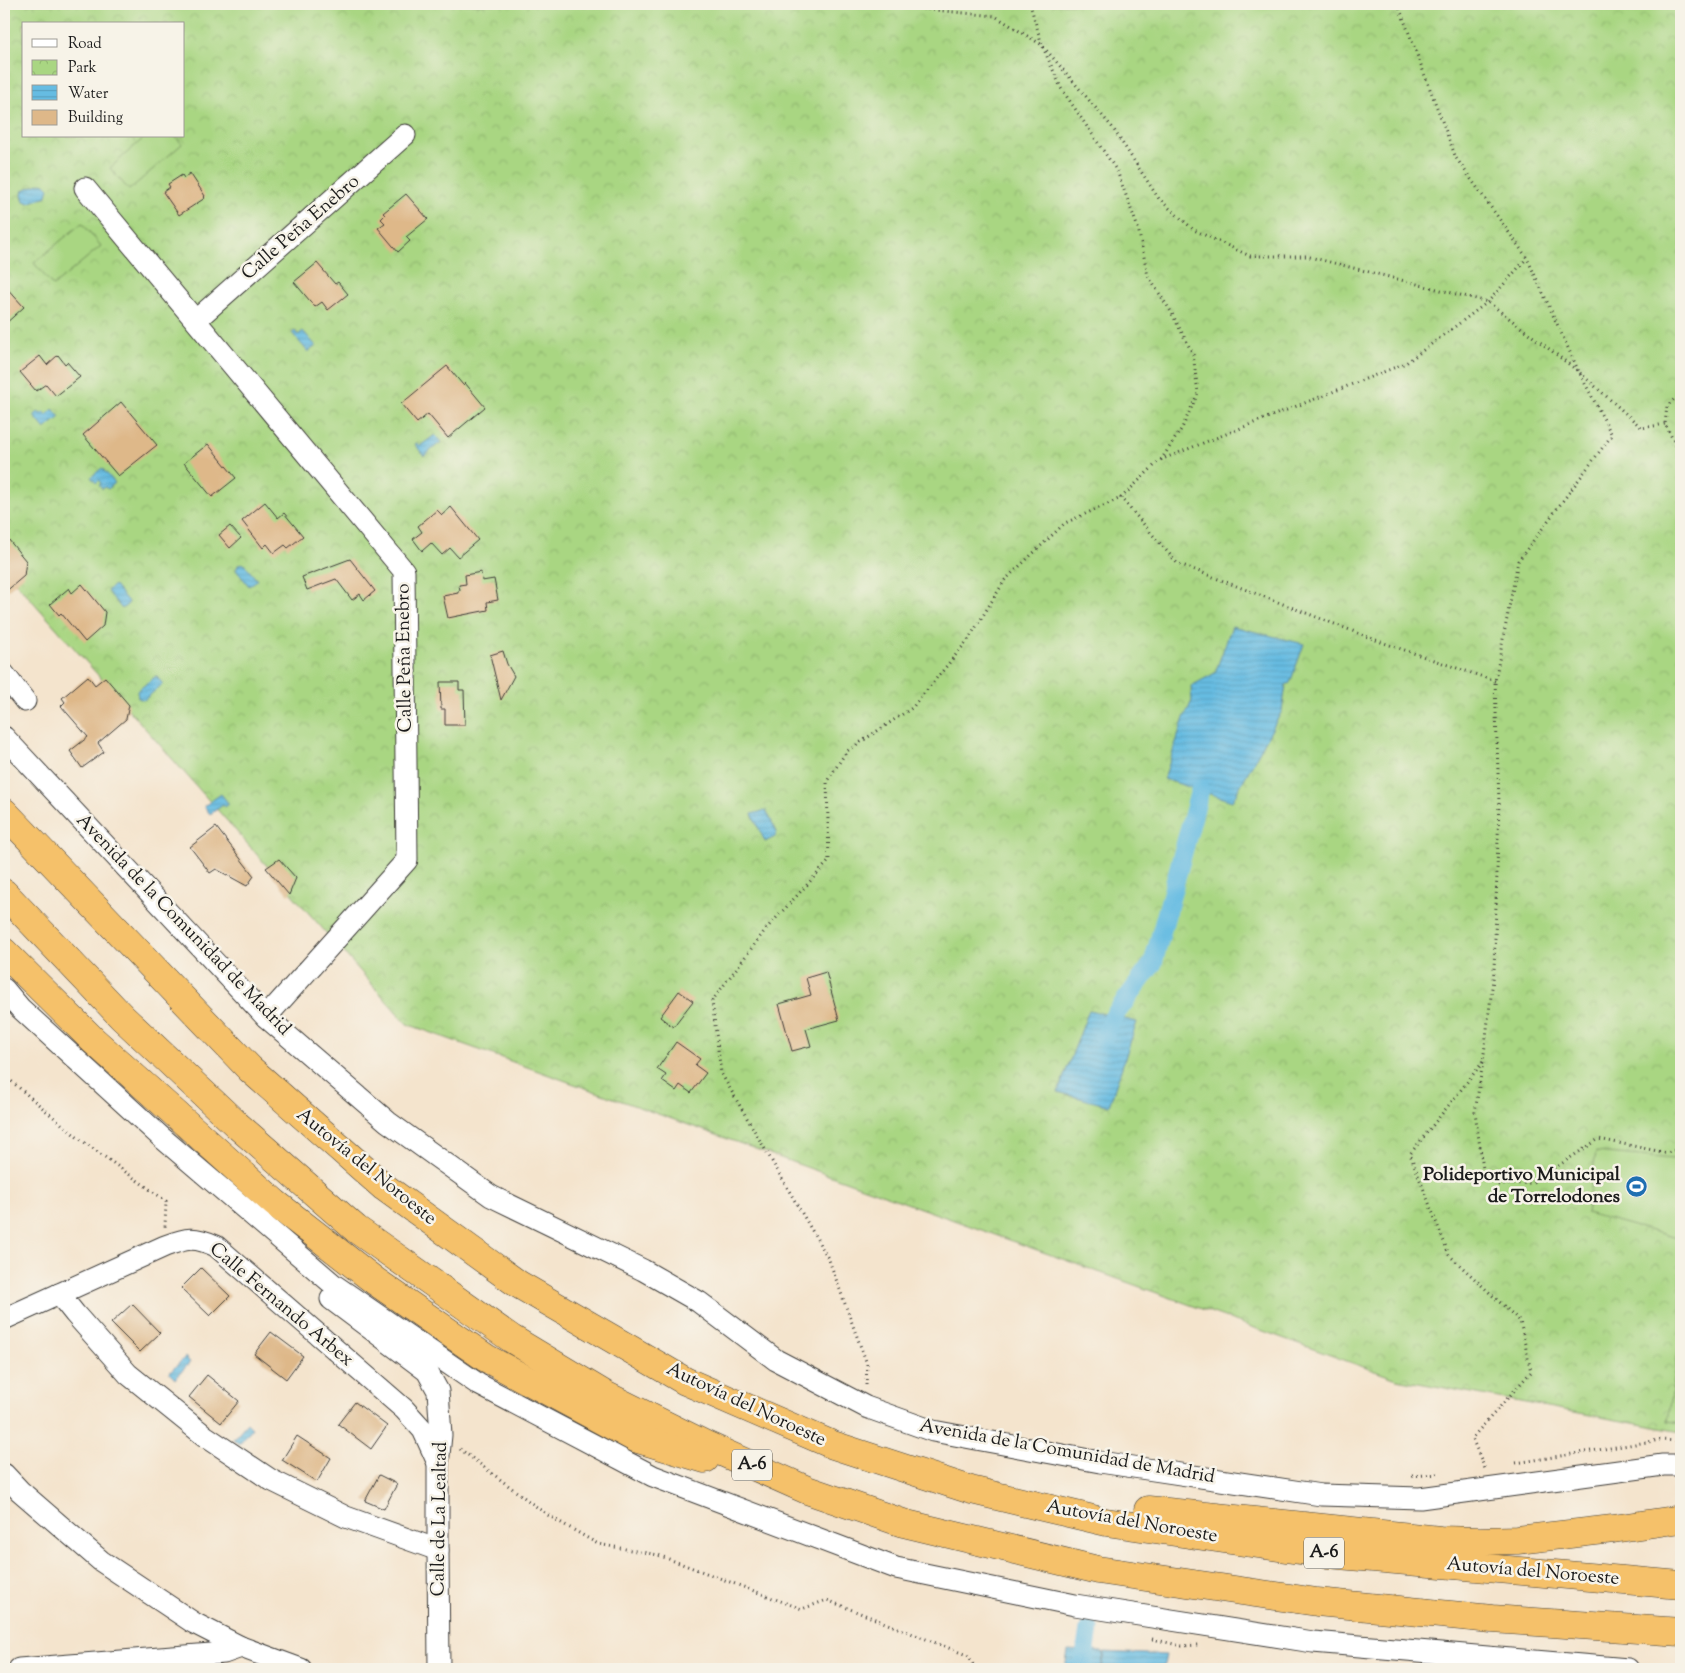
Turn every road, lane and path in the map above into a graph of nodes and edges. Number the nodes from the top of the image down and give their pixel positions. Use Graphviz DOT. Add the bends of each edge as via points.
graph roads {
  1 [pos="872,4"];
  2 [pos="1030,4"];
  3 [pos="1398,4"];
  4 [pos="1042,45"];
  5 [pos="405,135"];
  6 [pos="85,188"];
  7 [pos="1527,258"];
  8 [pos="1488,302"];
  9 [pos="196,320"];
  10 [pos="1579,372"];
  11 [pos="1681,392"];
  12 [pos="1664,424"];
  13 [pos="1681,455"];
  14 [pos="1160,460"];
  15 [pos="1121,498"];
  16 [pos="4,674"];
  17 [pos="1494,681"];
  18 [pos="26,701"];
  19 [pos="4,737"];
  20 [pos="4,812"];
  21 [pos="4,893"];
  22 [pos="4,952"];
  23 [pos="4,989"];
  24 [pos="266,1017"];
  25 [pos="1483,1062"];
  26 [pos="4,1075"];
  27 [pos="161,1137"];
  28 [pos="1681,1148"];
  29 [pos="165,1246"];
  30 [pos="59,1294"];
  31 [pos="4,1319"];
  32 [pos="866,1408"];
  33 [pos="441,1435"];
  34 [pos="1681,1441"];
  35 [pos="1514,1464"];
  36 [pos="438,1465"];
  37 [pos="1681,1465"];
  38 [pos="1495,1467"];
  39 [pos="1485,1468"];
  40 [pos="1475,1469"];
  41 [pos="1447,1473"];
  42 [pos="4,1474"];
  43 [pos="1408,1476"];
  44 [pos="1493,1488"];
  45 [pos="807,1490"];
  46 [pos="971,1490"];
  47 [pos="1681,1519"];
  48 [pos="438,1550"];
  49 [pos="1681,1585"];
  50 [pos="1681,1632"];
  51 [pos="241,1647"];
  52 [pos="18,1669"];
  53 [pos="301,1669"];
  54 [pos="440,1669"];
  55 [pos="974,1669"];
  56 [pos="1628,1669"];
  1 -- 4 [label="path" via="995,16"];
  2 -- 4 [label="path"];
  3 -- 7 [label="path" via="1456,158"];
  4 -- 8 [label="path" via="1112,127 1159,199 1194,230 1250,256 1306,256"];
  4 -- 14 [label="path" via="1060,88 1117,171 1138,228 1148,276 1194,354 1198,393 1182,428"];
  5 -- 9 [label="street, Calle Peña Enebro"];
  6 -- 9 [label="street, Calle Peña Enebro"];
  7 -- 8 [label="path"];
  7 -- 10 [label="path"];
  8 -- 10 [label="path"];
  8 -- 14 [label="path" via="1406,364"];
  9 -- 24 [label="street, Calle Peña Enebro" via="404,571 407,860"];
  10 -- 12 [label="path" via="1642,428"];
  10 -- 17 [label="path" via="1612,435 1518,561"];
  11 -- 12 [label="path" via="1667,406"];
  12 -- 13 [label="path"];
  14 -- 15 [label="path"];
  15 -- 17 [label="path" via="1177,563 1380,642"];
  15 -- 32 [label="path" via="1065,523 1005,580 968,640 912,708 847,751 827,781 828,860 766,928 712,1001 721,1073 829,1260 866,1364"];
  16 -- 18 [label="street"];
  17 -- 25 [label="path" via="1499,802 1497,872 1494,971"];
  19 -- 24 [label="street, Avenida de la Comunidad de Madrid"];
  20 -- 46 [label="highway, Autovía del Noroeste / A-6" via="250,1069 384,1187 518,1284 685,1381 833,1445"];
  21 -- 45 [label="highway, A-6" via="122,1017 237,1125 356,1229 512,1339 605,1395"];
  22 -- 45 [label="highway" via="93,1040 275,1203 375,1282 486,1358 635,1438"];
  23 -- 27 [label="street" via="20,1008"];
  24 -- 32 [label="street, Avenida de la Comunidad de Madrid" via="388,1122 491,1196 643,1270 699,1302 776,1360"];
  25 -- 28 [label="path" via="1476,1112 1483,1169 1499,1185 1532,1183 1599,1140 1667,1153"];
  25 -- 39 [label="path" via="1410,1154 1448,1255 1520,1321 1531,1372 1472,1438"];
  26 -- 29 [label="path" via="76,1137 166,1200"];
  27 -- 33 [label="street, Calle de La Lealtad" via="223,1206 328,1297 428,1371 438,1390"];
  27 -- 56 [label="street" via="334,1284 478,1384 653,1476 896,1568 1075,1605 1313,1642"];
  29 -- 30 [label="street, Calle Fernando Arbex"];
  29 -- 36 [label="street, Calle Fernando Arbex" via="184,1239 201,1239 216,1246 404,1409 423,1430"];
  30 -- 31 [label="street, Calle Fernando Arbex"];
  30 -- 48 [label="street" via="128,1374 205,1436 271,1480 346,1518"];
  32 -- 44 [label="street, Avenida de la Comunidad de Madrid" via="933,1431 1100,1462 1321,1495 1420,1498"];
  33 -- 36 [label="street, Calle de La Lealtad"];
  33 -- 55 [label="path" via="546,1514 598,1544 658,1556 802,1609 827,1600 969,1656"];
  34 -- 35 [label="path" via="1660,1440"];
  36 -- 48 [label="street, Calle de La Lealtad"];
  37 -- 44 [label="street, Avenida de la Comunidad de Madrid"];
  38 -- 39 [label="path"];
  39 -- 40 [label="path"];
  39 -- 44 [label="path"];
  41 -- 43 [label="path"];
  42 -- 51 [label="street" via="101,1560 194,1623"];
  45 -- 50 [label="highway, A-6" via="903,1523 1098,1570 1317,1602 1492,1619"];
  46 -- 47 [label="highway" via="1440,1540 1517,1540"];
  46 -- 49 [label="highway, Autovía del Noroeste / A-6" via="1106,1522 1327,1554"];
  48 -- 54 [label="street, Calle de La Lealtad"];
  51 -- 52 [label="street" via="224,1653"];
  51 -- 53 [label="street"];
}
